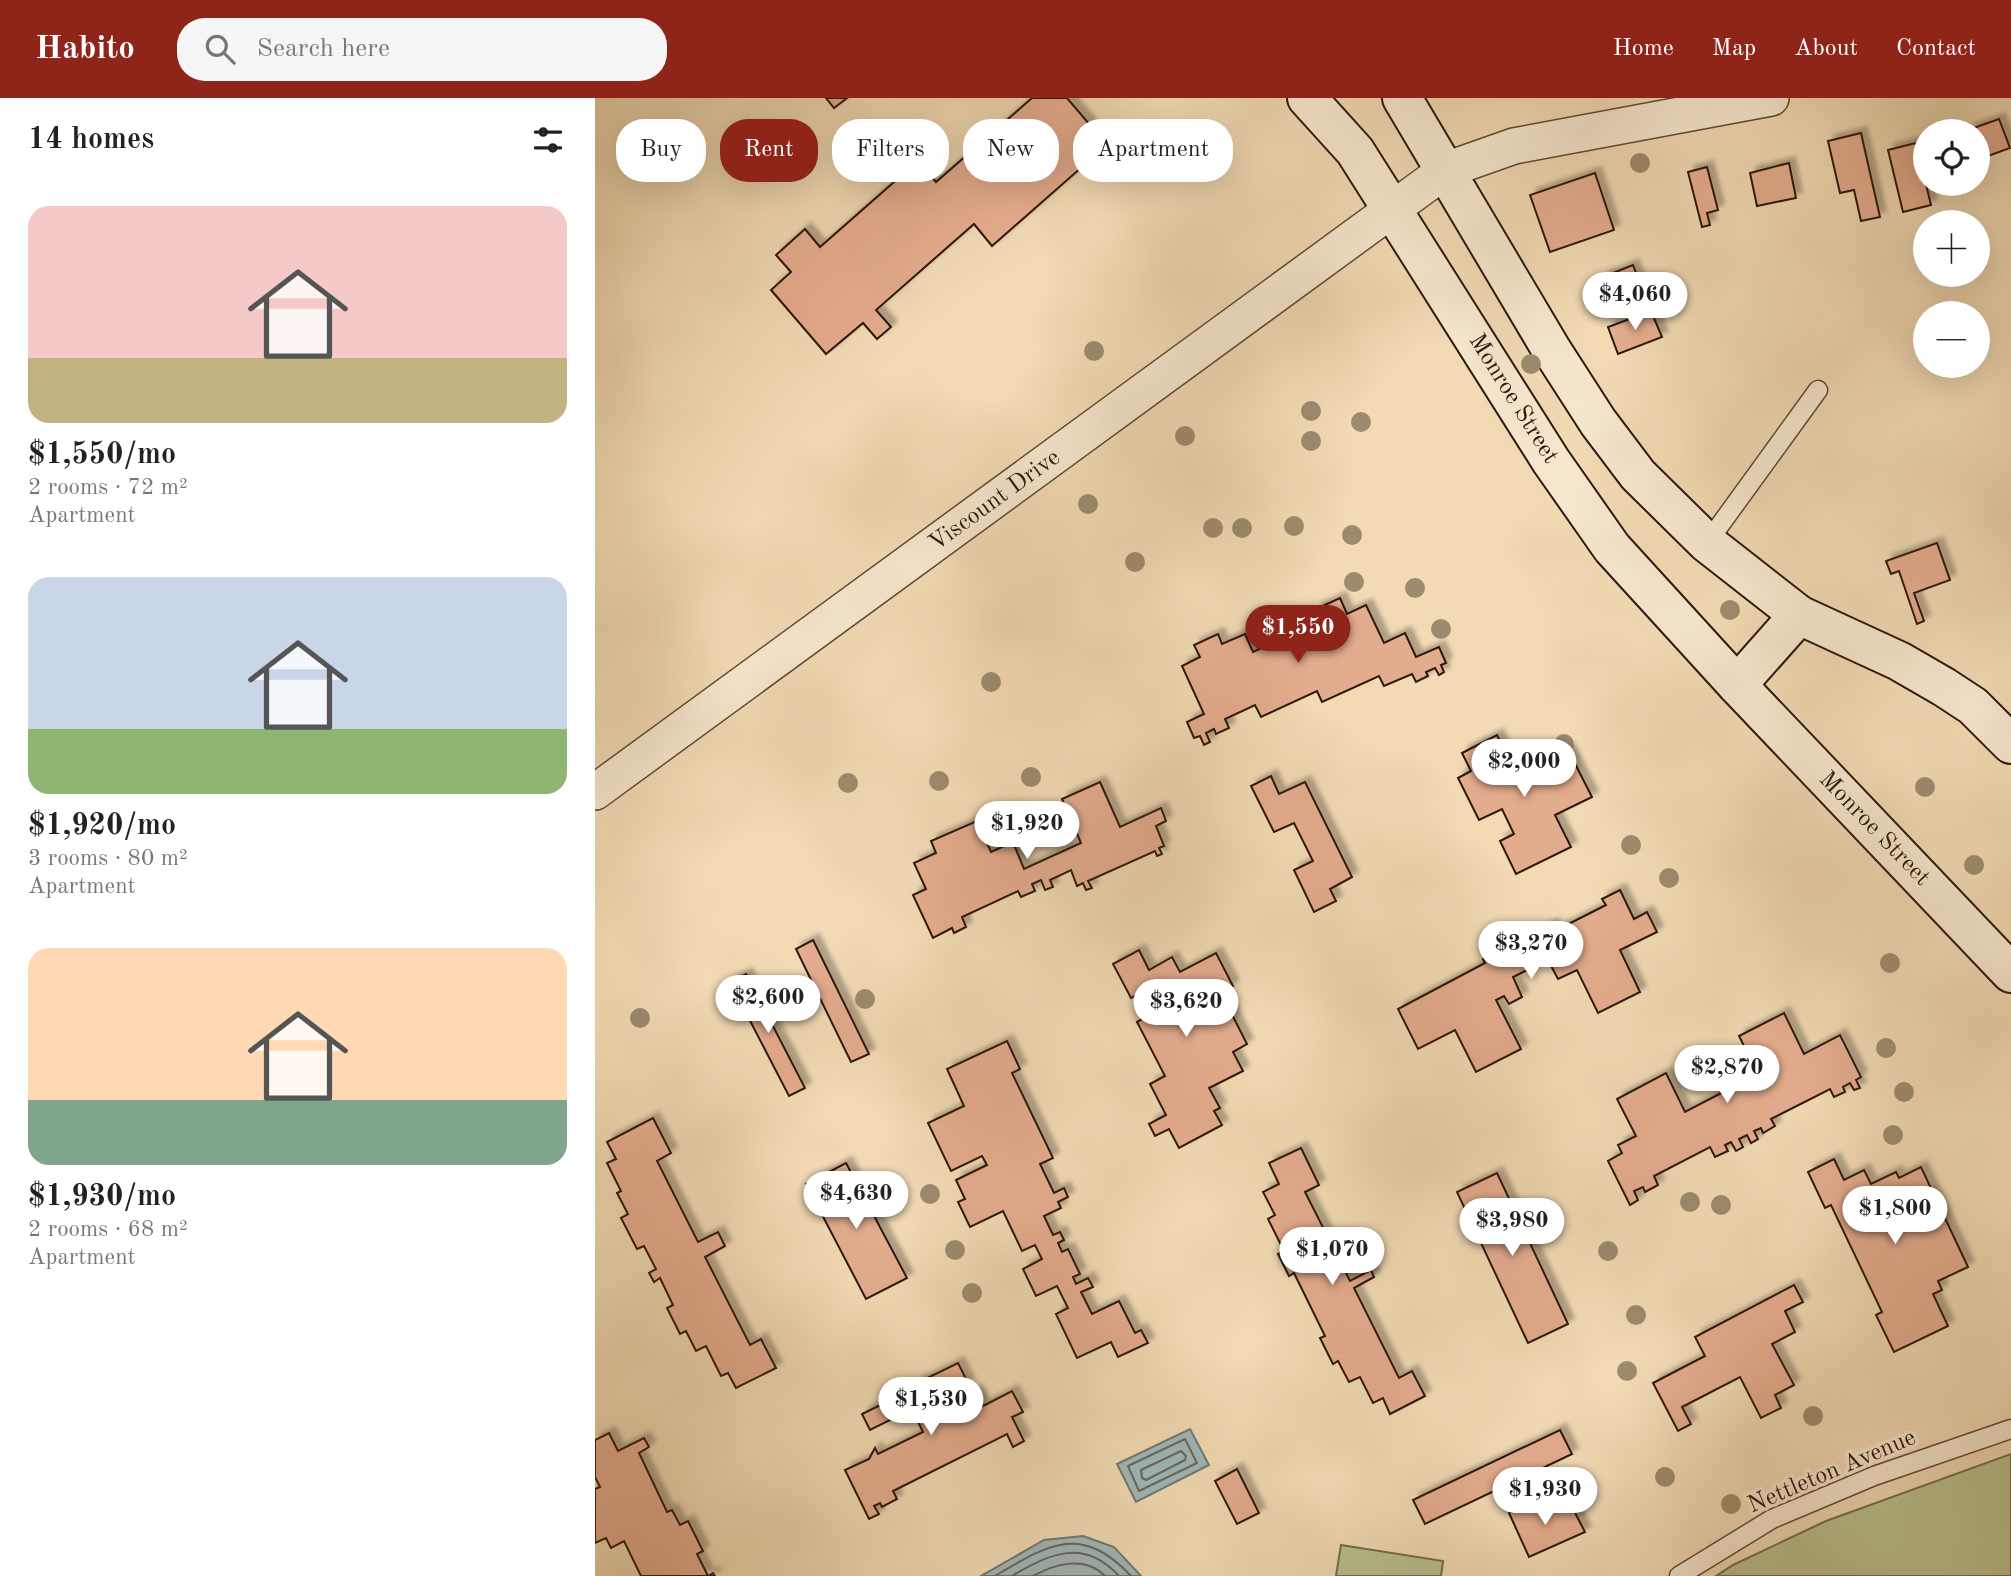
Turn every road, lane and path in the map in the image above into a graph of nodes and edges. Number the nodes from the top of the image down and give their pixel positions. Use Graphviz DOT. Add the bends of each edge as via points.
graph roads {
  1 [pos="1307,98"];
  2 [pos="1402,98"];
  3 [pos="1771,98"];
  4 [pos="1446,170"];
  5 [pos="1393,208"];
  6 [pos="1818,390"];
  7 [pos="1707,543"];
  8 [pos="1799,615"];
  9 [pos="1737,685"];
  10 [pos="2011,744"];
  11 [pos="595,792"];
  12 [pos="2011,973"];
  13 [pos="2011,1429"];
  14 [pos="1679,1576"];
  1 -- 5 [label="street, Monroe Street" via="1355,151"];
  2 -- 4 [label="street"];
  3 -- 4 [label="street, Viscount Drive" via="1514,146"];
  4 -- 5 [label="street, Viscount Drive"];
  4 -- 7 [label="street" via="1598,422 1638,475"];
  5 -- 9 [label="street, Monroe Street" via="1551,461 1612,548"];
  5 -- 11 [label="street, Viscount Drive"];
  6 -- 7 [label="lane"];
  7 -- 8 [label="street"];
  8 -- 9 [label="street"];
  8 -- 10 [label="street" via="1944,687 1973,706"];
  9 -- 12 [label="street, Monroe Street"];
  13 -- 14 [label="lane, Nettleton Avenue" via="1874,1476 1772,1520"];
}
